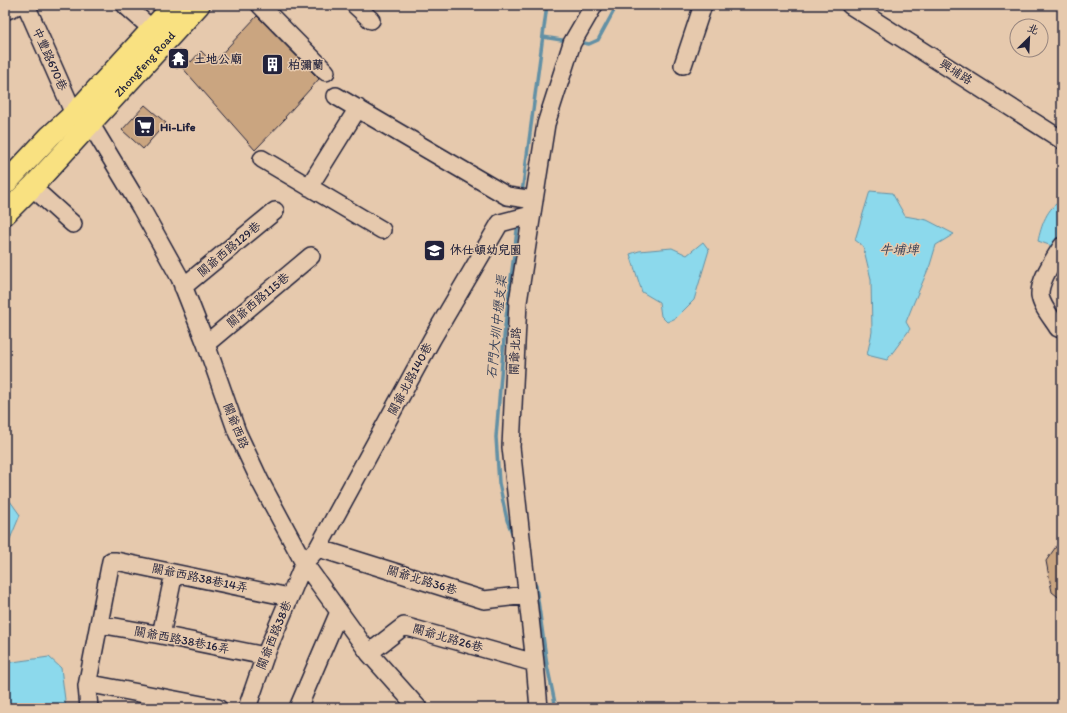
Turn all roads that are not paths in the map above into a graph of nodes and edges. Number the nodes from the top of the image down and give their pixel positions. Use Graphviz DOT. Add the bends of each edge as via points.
graph roads {
  1 [pos="19,5"];
  2 [pos="26,5"];
  3 [pos="124,5"];
  4 [pos="174,5"];
  5 [pos="199,5"];
  6 [pos="260,5"];
  7 [pos="355,5"];
  8 [pos="594,5"];
  9 [pos="703,5"];
  10 [pos="850,5"];
  11 [pos="5,11"];
  12 [pos="371,20"];
  13 [pos="152,29"];
  14 [pos="683,65"];
  15 [pos="326,72"];
  16 [pos="336,96"];
  17 [pos="358,108"];
  18 [pos="82,118"];
  19 [pos="1062,140"];
  20 [pos="262,159"];
  21 [pos="5,184"];
  22 [pos="310,187"];
  23 [pos="32,188"];
  24 [pos="532,208"];
  25 [pos="275,211"];
  26 [pos="5,214"];
  27 [pos="73,224"];
  28 [pos="382,230"];
  29 [pos="1062,246"];
  30 [pos="311,256"];
  31 [pos="183,287"];
  32 [pos="1062,329"];
  33 [pos="206,344"];
  34 [pos="318,548"];
  35 [pos="304,563"];
  36 [pos="174,573"];
  37 [pos="527,595"];
  38 [pos="289,597"];
  39 [pos="339,612"];
  40 [pos="99,624"];
  41 [pos="161,635"];
  42 [pos="369,653"];
  43 [pos="265,656"];
  44 [pos="535,663"];
  45 [pos="87,686"];
  46 [pos="89,708"];
  47 [pos="218,708"];
  48 [pos="247,708"];
  49 [pos="298,708"];
  50 [pos="418,708"];
  51 [pos="539,708"];
  1 -- 11 [label="street"];
  2 -- 18 [label="street, 中豐路670巷"];
  3 -- 13 [label="street"];
  4 -- 13 [label="main road, Zhongfeng Road"];
  5 -- 18 [label="main road, Zhongfeng Road"];
  6 -- 15 [label="street"];
  7 -- 12 [label="street"];
  8 -- 24 [label="street, 關爺北路" via="572,43 546,124"];
  9 -- 14 [label="street"];
  10 -- 19 [label="street, 興埔路"];
  13 -- 18 [label="main road, Zhongfeng Road"];
  16 -- 17 [label="street"];
  17 -- 22 [label="street"];
  17 -- 24 [label="street"];
  18 -- 21 [label="main road" via="50,136"];
  18 -- 23 [label="main road"];
  18 -- 31 [label="street, 關爺西路" via="141,208"];
  20 -- 22 [label="street"];
  22 -- 28 [label="street"];
  23 -- 26 [label="main road"];
  23 -- 27 [label="street"];
  24 -- 34 [label="street, 關爺北路140巷" via="500,223 432,338"];
  24 -- 37 [label="street, 關爺北路" via="518,302 510,447"];
  25 -- 31 [label="street, 關爺西路129巷"];
  29 -- 32 [label="street" via="1042,282 1040,295 1044,307 1058,328"];
  30 -- 33 [label="street, 關爺西路115巷"];
  31 -- 33 [label="street, 關爺西路"];
  33 -- 35 [label="street, 關爺西路" via="237,432"];
  34 -- 35 [label="street, 關爺北路140巷"];
  34 -- 37 [label="street, 關爺北路36巷" via="484,600"];
  35 -- 38 [label="street, 關爺西路38巷"];
  35 -- 39 [label="street, 關爺西路"];
  36 -- 38 [label="street, 關爺西路38巷14弄"];
  36 -- 40 [label="street, 關爺西路38巷14弄" via="111,561"];
  36 -- 41 [label="street"];
  37 -- 44 [label="street, 關爺北路"];
  38 -- 43 [label="street, 關爺西路38巷"];
  39 -- 42 [label="street, 關爺西路"];
  39 -- 49 [label="street"];
  40 -- 41 [label="street, 關爺西路38巷16弄"];
  40 -- 45 [label="street"];
  41 -- 43 [label="street, 關爺西路38巷16弄"];
  42 -- 44 [label="street, 關爺北路26巷" via="404,626"];
  42 -- 50 [label="street, 關爺西路"];
  43 -- 48 [label="street, 關爺西路38巷"];
  44 -- 51 [label="street, 關爺北路"];
  45 -- 46 [label="street"];
  45 -- 47 [label="street" via="91,684"];
}
